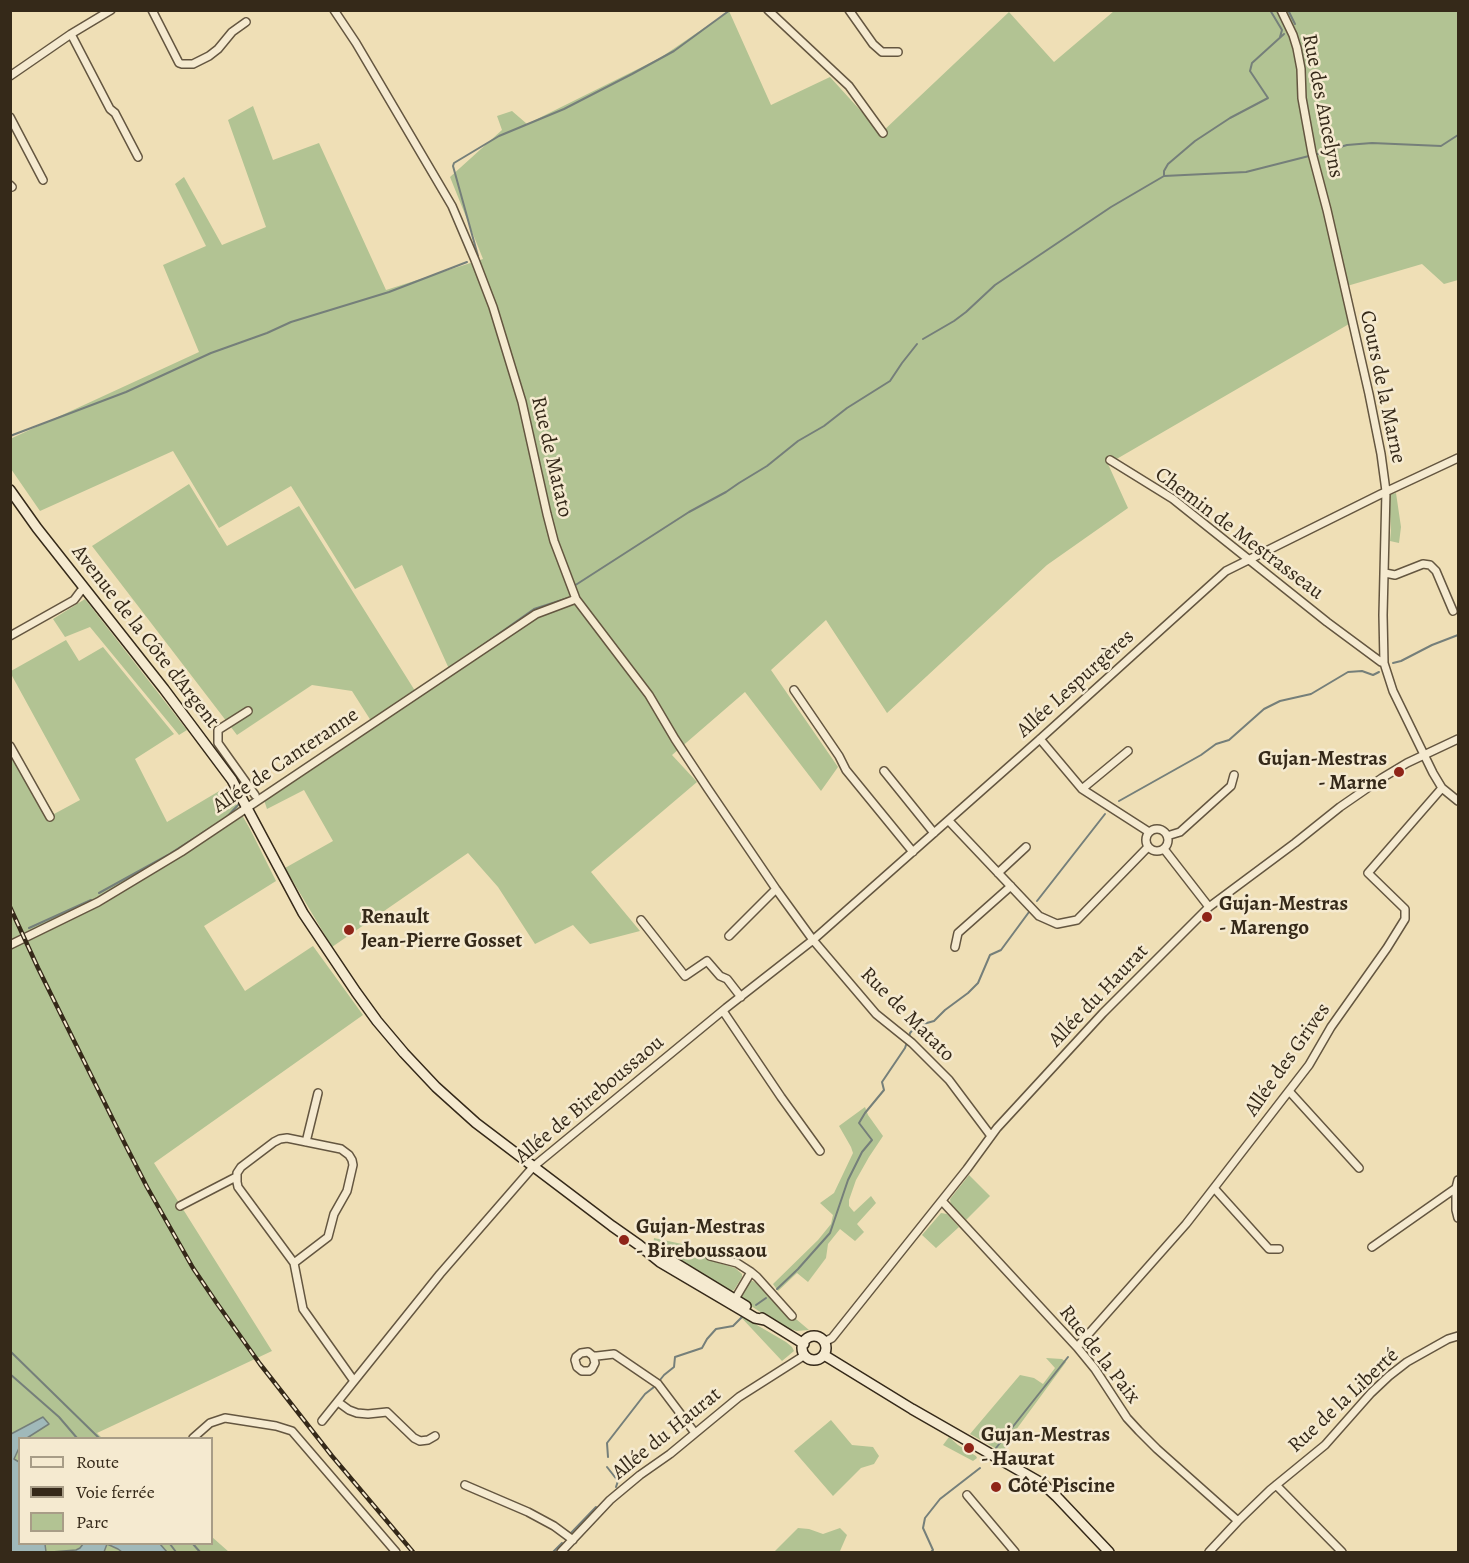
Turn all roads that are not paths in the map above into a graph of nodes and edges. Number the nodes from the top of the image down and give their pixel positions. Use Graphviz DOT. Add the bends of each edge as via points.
graph roads {
  1 [pos="111,10"];
  2 [pos="152,10"];
  3 [pos="334,10"];
  4 [pos="768,10"];
  5 [pos="849,10"];
  6 [pos="1281,10"];
  7 [pos="246,22"];
  8 [pos="71,34"];
  9 [pos="898,52"];
  10 [pos="10,76"];
  11 [pos="10,117"];
  12 [pos="883,133"];
  13 [pos="138,157"];
  14 [pos="43,180"];
  15 [pos="1327,210"];
  16 [pos="1458,458"];
  17 [pos="1110,460"];
  18 [pos="10,490"];
  19 [pos="1386,491"];
  20 [pos="1247,560"];
  21 [pos="1385,573"];
  22 [pos="84,588"];
  23 [pos="576,598"];
  24 [pos="1453,611"];
  25 [pos="10,636"];
  26 [pos="1384,663"];
  27 [pos="794,690"];
  28 [pos="248,711"];
  29 [pos="1040,739"];
  30 [pos="1458,739"];
  31 [pos="218,743"];
  32 [pos="10,746"];
  33 [pos="209,750"];
  34 [pos="1128,751"];
  35 [pos="1424,756"];
  36 [pos="884,771"];
  37 [pos="1234,775"];
  38 [pos="1442,788"];
  39 [pos="1082,789"];
  40 [pos="255,795"];
  41 [pos="1458,801"];
  42 [pos="248,808"];
  43 [pos="50,818"];
  44 [pos="949,820"];
  45 [pos="1149,832"];
  46 [pos="934,833"];
  47 [pos="1167,836"];
  48 [pos="1026,847"];
  49 [pos="1148,847"];
  50 [pos="1164,849"];
  51 [pos="913,852"];
  52 [pos="998,873"];
  53 [pos="1011,886"];
  54 [pos="776,889"];
  55 [pos="1209,908"];
  56 [pos="641,920"];
  57 [pos="729,936"];
  58 [pos="813,940"];
  59 [pos="10,945"];
  60 [pos="955,947"];
  61 [pos="741,997"];
  62 [pos="723,1011"];
  63 [pos="1289,1091"];
  64 [pos="318,1093"];
  65 [pos="991,1136"];
  66 [pos="306,1142"];
  67 [pos="820,1152"];
  68 [pos="533,1167"];
  69 [pos="1359,1168"];
  70 [pos="236,1178"];
  71 [pos="1458,1180"];
  72 [pos="1214,1188"];
  73 [pos="1456,1188"];
  74 [pos="942,1201"];
  75 [pos="180,1206"];
  76 [pos="1458,1218"];
  77 [pos="1372,1247"];
  78 [pos="1279,1249"];
  79 [pos="710,1256"];
  80 [pos="294,1263"];
  81 [pos="751,1272"];
  82 [pos="733,1301"];
  83 [pos="792,1316"];
  84 [pos="1458,1335"];
  85 [pos="824,1342"];
  86 [pos="804,1344"];
  87 [pos="1077,1347"];
  88 [pos="805,1355"];
  89 [pos="824,1355"];
  90 [pos="593,1356"];
  91 [pos="354,1381"];
  92 [pos="338,1402"];
  93 [pos="322,1421"];
  94 [pos="695,1433"];
  95 [pos="435,1436"];
  96 [pos="194,1437"];
  97 [pos="465,1485"];
  98 [pos="1276,1485"];
  99 [pos="967,1495"];
  100 [pos="1238,1521"];
  101 [pos="573,1540"];
  102 [pos="396,1552"];
  103 [pos="561,1552"];
  104 [pos="1015,1552"];
  105 [pos="1109,1552"];
  106 [pos="1209,1552"];
  107 [pos="1342,1552"];
  1 -- 8 [label="street"];
  2 -- 7 [label="street" via="178,63 182,64 193,64 209,56"];
  3 -- 23 [label="street, Rue de Matato" via="452,206 475,260 522,402 554,541"];
  4 -- 12 [label="street" via="849,86"];
  5 -- 9 [label="street" via="873,45 882,52"];
  6 -- 15 [label="street, Rue des Ancelyns" via="1297,48 1312,153"];
  8 -- 10 [label="street"];
  8 -- 13 [label="street"];
  11 -- 14 [label="street"];
  15 -- 19 [label="street, Cours de la Marne" via="1369,394"];
  16 -- 19 [label="street, Allée Lespurgères"];
  17 -- 20 [label="street, Chemin de Mestrasseau" via="1173,499"];
  18 -- 22 [label="main road, Avenue de la Côte d'Argent"];
  19 -- 20 [label="street, Allée Lespurgères"];
  19 -- 21 [label="street, Cours de la Marne"];
  20 -- 26 [label="street, Chemin de Mestrasseau"];
  20 -- 29 [label="street, Allée Lespurgères" via="1213,581"];
  21 -- 24 [label="street" via="1430,565"];
  21 -- 26 [label="street, Cours de la Marne"];
  22 -- 25 [label="street" via="75,599"];
  22 -- 33 [label="main road, Avenue de la Côte d'Argent"];
  23 -- 42 [label="street, Allée de Canteranne" via="536,614"];
  23 -- 54 [label="street, Rue de Matato" via="649,695"];
  26 -- 35 [label="street, Cours de la Marne"];
  27 -- 51 [label="street" via="846,770"];
  28 -- 31 [label="street" via="218,730"];
  29 -- 39 [label="street"];
  29 -- 44 [label="street, Allée Lespurgères"];
  30 -- 35 [label="street, Allée du Haurat"];
  31 -- 33 [label="street"];
  31 -- 40 [label="street"];
  32 -- 43 [label="street"];
  33 -- 42 [label="main road, Avenue de la Côte d'Argent"];
  34 -- 39 [label="street"];
  35 -- 38 [label="street, Cours de la Marne"];
  35 -- 55 [label="street, Allée du Haurat" via="1340,807"];
  36 -- 46 [label="street"];
  37 -- 47 [label="street" via="1231,786 1180,832"];
  38 -- 41 [label="street, Cours de la Marne"];
  38 -- 63 [label="street, Allée des Grives" via="1368,873 1405,909 1405,919"];
  39 -- 45 [label="street"];
  42 -- 59 [label="street, Allée de Canteranne" via="98,902"];
  42 -- 68 [label="main road, Avenue de la Côte d'Argent" via="303,913 377,1021 436,1087"];
  44 -- 46 [label="street, Allée Lespurgères"];
  44 -- 52 [label="street"];
  45 -- 47 [label="street" via="1162,830"];
  45 -- 49 [label="street"];
  46 -- 51 [label="street, Allée Lespurgères"];
  47 -- 50 [label="street"];
  48 -- 52 [label="street"];
  49 -- 50 [label="street" via="1157,852"];
  49 -- 53 [label="street" via="1077,920 1056,924 1040,916"];
  50 -- 55 [label="street"];
  51 -- 58 [label="street, Allée Lespurgères"];
  52 -- 53 [label="street"];
  53 -- 60 [label="street" via="958,933"];
  54 -- 57 [label="street"];
  54 -- 58 [label="street, Rue de Matato"];
  55 -- 65 [label="street, Allée du Haurat" via="1093,1024"];
  56 -- 61 [label="street" via="685,976 707,961"];
  58 -- 61 [label="street, Allée de Bireboussaou"];
  58 -- 65 [label="street, Rue de Matato" via="876,1014 949,1080"];
  61 -- 62 [label="street, Allée de Bireboussaou"];
  62 -- 67 [label="street"];
  62 -- 68 [label="street, Allée de Bireboussaou"];
  63 -- 69 [label="street"];
  63 -- 72 [label="street, Allée des Grives"];
  64 -- 66 [label="street"];
  65 -- 74 [label="street, Allée du Haurat"];
  66 -- 70 [label="street" via="287,1138 274,1142 241,1167"];
  66 -- 80 [label="street" via="341,1149 353,1165 348,1191 334,1214 328,1237"];
  68 -- 82 [label="main road, Avenue de la Côte d'Argent" via="639,1245 659,1253"];
  68 -- 91 [label="street, Allée de Bireboussaou"];
  70 -- 75 [label="street"];
  70 -- 80 [label="street" via="238,1187"];
  71 -- 73 [label="street"];
  72 -- 78 [label="street" via="1269,1249"];
  72 -- 87 [label="street, Allée des Grives"];
  73 -- 76 [label="street"];
  73 -- 77 [label="street"];
  74 -- 85 [label="street, Allée du Haurat" via="832,1338"];
  74 -- 87 [label="street, Rue de la Paix"];
  79 -- 81 [label="street" via="737,1263"];
  80 -- 91 [label="street" via="303,1309"];
  81 -- 82 [label="street"];
  81 -- 83 [label="street"];
  82 -- 86 [label="main road, Avenue de la Côte d'Argent"];
  84 -- 98 [label="street, Rue de la Liberté" via="1389,1376 1325,1445"];
  85 -- 86 [label="main road" via="815,1337"];
  85 -- 89 [label="main road"];
  86 -- 88 [label="main road"];
  87 -- 100 [label="street, Rue de la Paix" via="1139,1431"];
  88 -- 89 [label="main road" via="814,1360"];
  88 -- 94 [label="street, Allée du Haurat" via="739,1397"];
  89 -- 105 [label="main road" via="1043,1484"];
  90 -- 94 [label="street" via="614,1354 658,1384"];
  91 -- 92 [label="street, Allée de Bireboussaou"];
  92 -- 93 [label="street, Allée de Bireboussaou"];
  92 -- 95 [label="street" via="357,1413 387,1412 420,1441"];
  94 -- 101 [label="street, Allée du Haurat" via="610,1500"];
  96 -- 102 [label="street" via="210,1423 225,1418 292,1431"];
  97 -- 101 [label="street" via="528,1512"];
  98 -- 100 [label="street, Rue de la Liberté"];
  98 -- 107 [label="street"];
  99 -- 104 [label="street"];
  100 -- 106 [label="street, Rue de la Liberté"];
  101 -- 103 [label="street, Allée du Haurat"];
}
